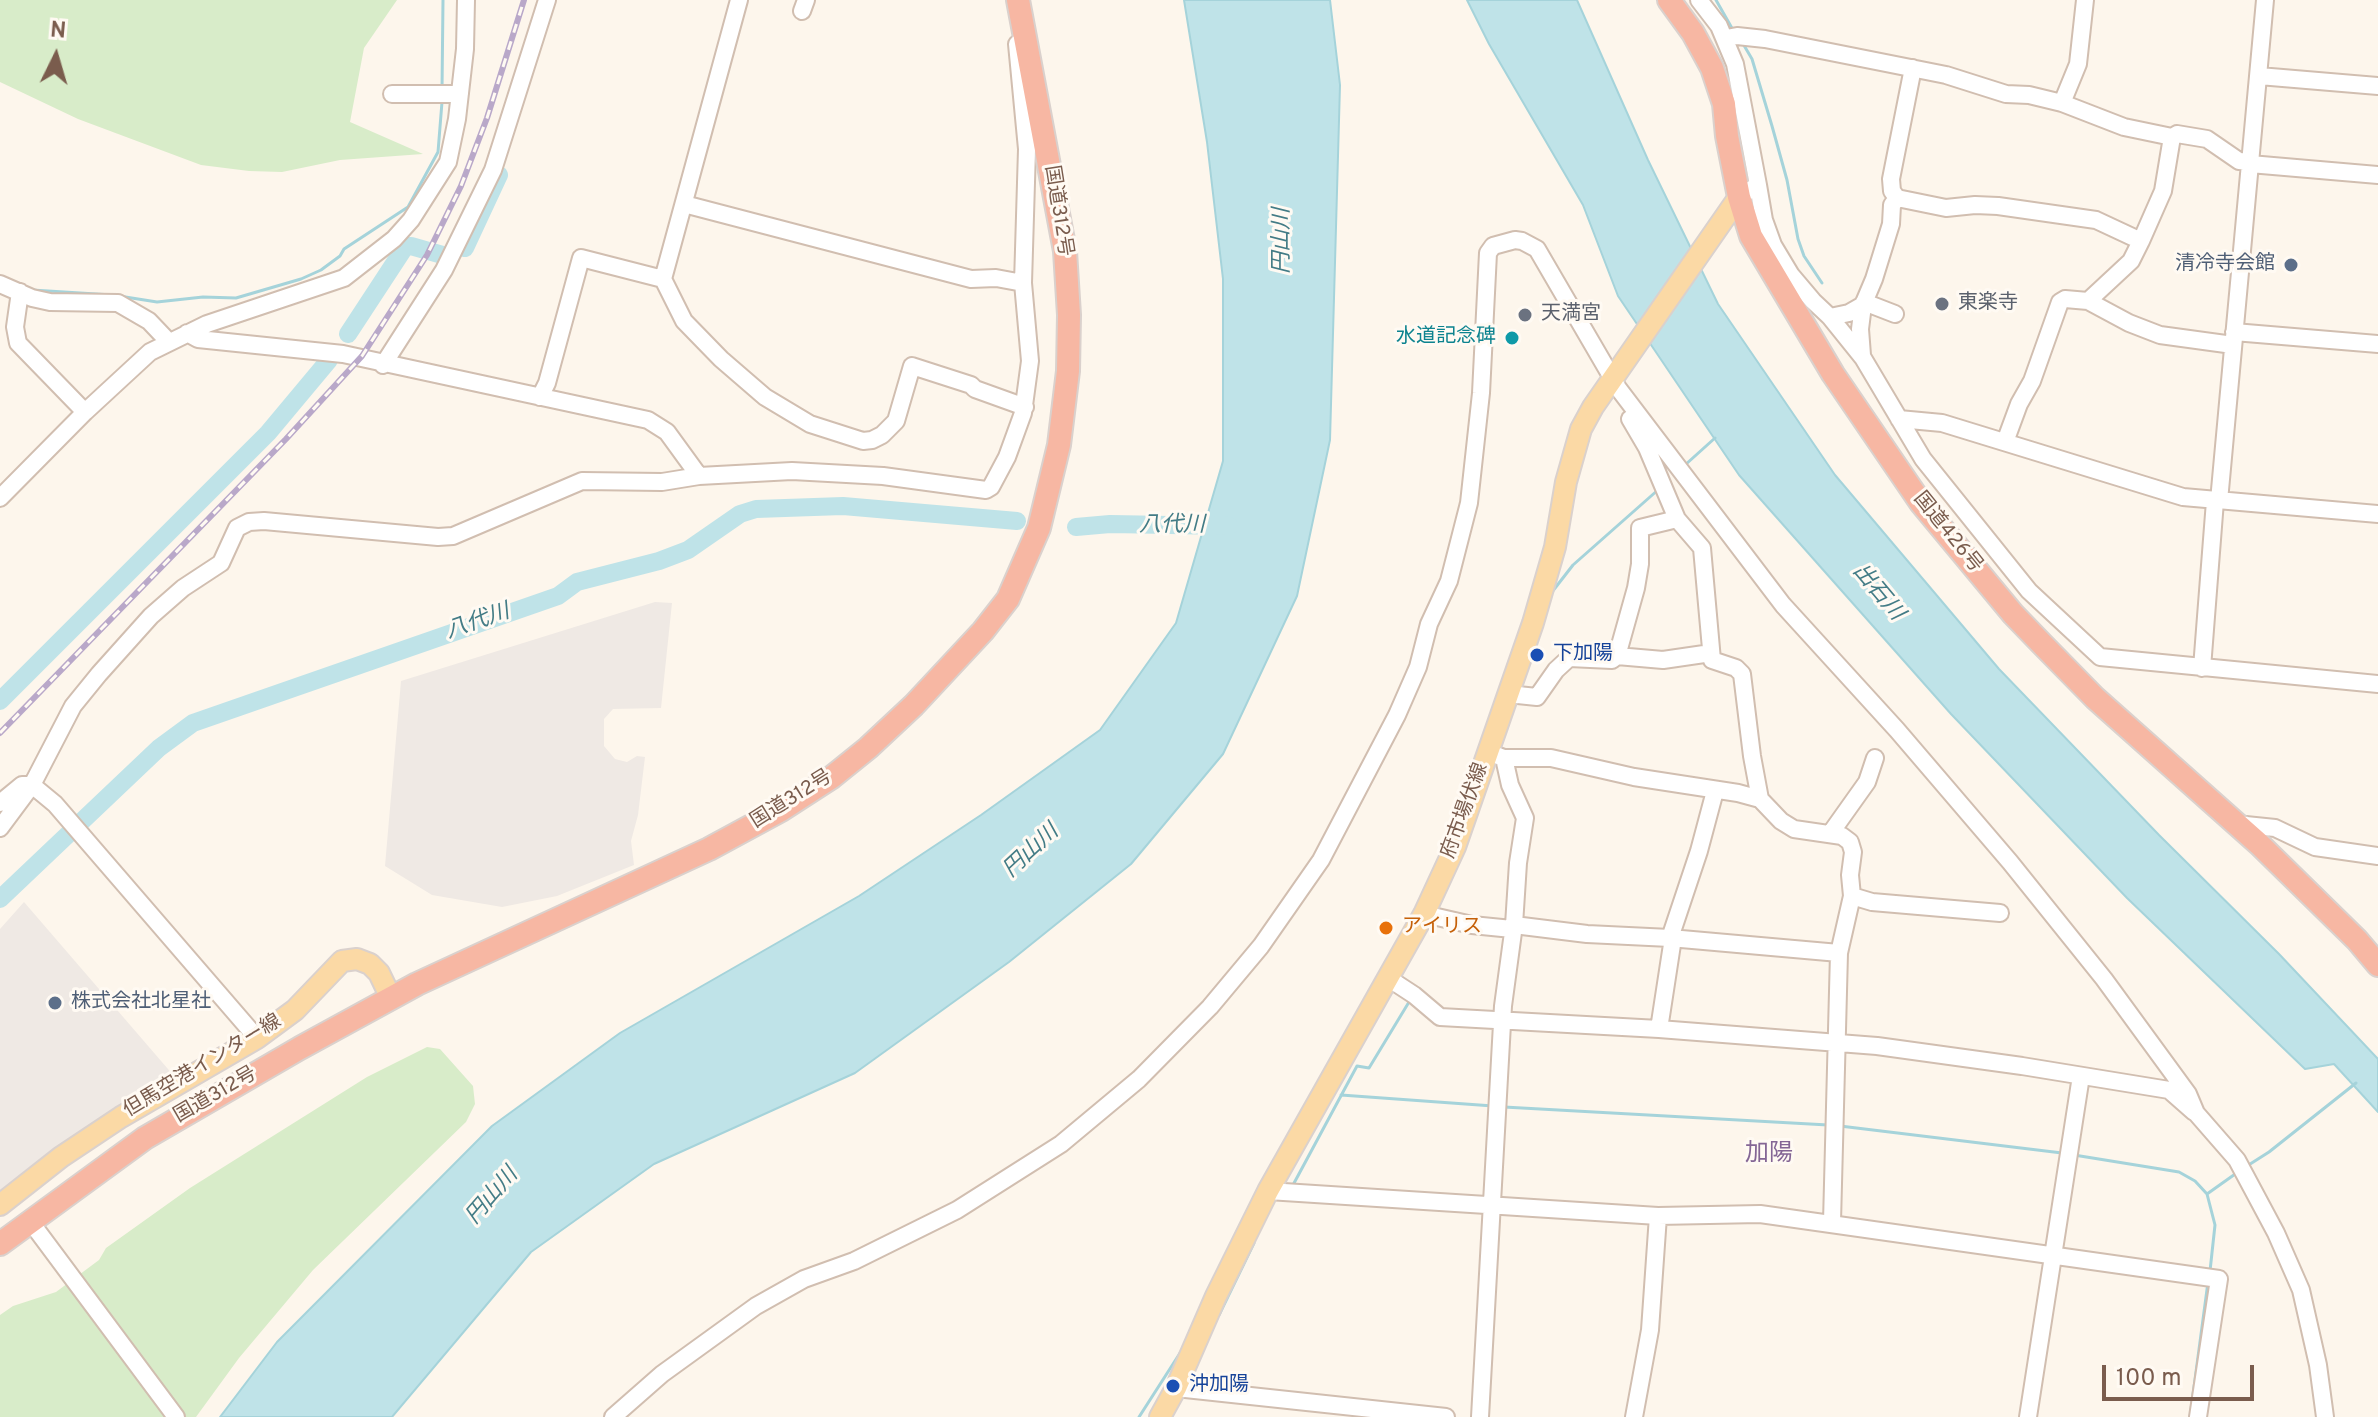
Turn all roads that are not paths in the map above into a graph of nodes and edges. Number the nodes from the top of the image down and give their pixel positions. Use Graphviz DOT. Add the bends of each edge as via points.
graph roads {
  1 [pos="466,0"];
  2 [pos="547,0"];
  3 [pos="739,0"];
  4 [pos="1669,0"];
  5 [pos="2085,0"];
  6 [pos="2265,0"];
  7 [pos="1703,3"];
  8 [pos="1019,8"];
  9 [pos="1726,38"];
  10 [pos="1913,68"];
  11 [pos="2259,76"];
  12 [pos="2378,86"];
  13 [pos="392,94"];
  14 [pos="460,94"];
  15 [pos="2062,103"];
  16 [pos="2172,137"];
  17 [pos="2250,163"];
  18 [pos="2378,175"];
  19 [pos="1749,191"];
  20 [pos="1897,198"];
  21 [pos="684,204"];
  22 [pos="2141,241"];
  23 [pos="663,279"];
  24 [pos="1023,283"];
  25 [pos="0,284"];
  26 [pos="20,292"];
  27 [pos="2088,301"];
  28 [pos="1864,304"];
  29 [pos="1895,314"];
  30 [pos="1830,317"];
  31 [pos="187,333"];
  32 [pos="2234,338"];
  33 [pos="168,341"];
  34 [pos="2378,344"];
  35 [pos="1863,358"];
  36 [pos="383,365"];
  37 [pos="1617,378"];
  38 [pos="540,397"];
  39 [pos="1025,407"];
  40 [pos="85,412"];
  41 [pos="1899,419"];
  42 [pos="2005,442"];
  43 [pos="699,476"];
  44 [pos="0,498"];
  45 [pos="2217,501"];
  46 [pos="2378,514"];
  47 [pos="1677,519"];
  48 [pos="1711,653"];
  49 [pos="1617,656"];
  50 [pos="2202,668"];
  51 [pos="2378,684"];
  52 [pos="1508,694"];
  53 [pos="1496,755"];
  54 [pos="1875,758"];
  55 [pos="32,785"];
  56 [pos="1715,791"];
  57 [pos="1760,799"];
  58 [pos="0,803"];
  59 [pos="2236,824"];
  60 [pos="0,828"];
  61 [pos="1830,834"];
  62 [pos="2378,856"];
  63 [pos="1852,896"];
  64 [pos="2000,913"];
  65 [pos="1424,914"];
  66 [pos="1513,927"];
  67 [pos="1671,938"];
  68 [pos="1839,953"];
  69 [pos="2378,965"];
  70 [pos="1388,978"];
  71 [pos="391,998"];
  72 [pos="1503,1021"];
  73 [pos="1659,1029"];
  74 [pos="257,1038"];
  75 [pos="1836,1041"];
  76 [pos="2081,1076"];
  77 [pos="2196,1113"];
  78 [pos="1268,1191"];
  79 [pos="0,1205"];
  80 [pos="1493,1205"];
  81 [pos="1658,1216"];
  82 [pos="30,1221"];
  83 [pos="1832,1222"];
  84 [pos="0,1244"];
  85 [pos="2053,1255"];
  86 [pos="1176,1388"];
  87 [pos="176,1417"];
  88 [pos="613,1417"];
  89 [pos="1160,1417"];
  90 [pos="1446,1417"];
  91 [pos="1480,1417"];
  92 [pos="1634,1417"];
  93 [pos="2028,1417"];
  94 [pos="2198,1417"];
  95 [pos="2325,1417"];
  1 -- 14 [label="street"];
  2 -- 36 [label="street" via="493,170 444,270"];
  3 -- 21 [label="street"];
  4 -- 19 [label="highway, 国道426号" via="1712,68 1727,136"];
  5 -- 15 [label="street" via="2078,64"];
  6 -- 11 [label="street"];
  7 -- 9 [label="street"];
  8 -- 24 [label="street" via="1015,27 1027,149"];
  8 -- 71 [label="highway, 国道312号" via="1059,210 1069,340 1051,483 1039,528 1008,599 924,695 832,777 781,810"];
  9 -- 10 [label="street" via="1765,39"];
  9 -- 19 [label="street" via="1741,88"];
  10 -- 15 [label="street" via="2006,94"];
  10 -- 20 [label="street" via="1891,179"];
  11 -- 12 [label="street"];
  11 -- 17 [label="street"];
  13 -- 14 [label="street"];
  14 -- 31 [label="street" via="448,162 394,239 344,278"];
  15 -- 16 [label="street" via="2124,127"];
  16 -- 17 [label="street" via="2207,139"];
  16 -- 22 [label="street" via="2163,191"];
  17 -- 18 [label="street"];
  17 -- 32 [label="street"];
  19 -- 30 [label="street" via="1791,275"];
  19 -- 37 [label="main road, 府市場伏線" via="1720,223"];
  19 -- 59 [label="highway, 国道426号" via="1751,236 1806,331 1921,503 2042,644"];
  20 -- 22 [label="street" via="1946,208 1998,206 2096,220"];
  20 -- 28 [label="street"];
  21 -- 23 [label="street"];
  21 -- 24 [label="street" via="971,279"];
  22 -- 27 [label="street" via="2131,261"];
  23 -- 38 [label="street" via="581,258"];
  23 -- 39 [label="street" via="684,321 721,359 765,397 810,424 863,441 882,435 896,421 912,366"];
  24 -- 39 [label="street" via="1030,361"];
  25 -- 26 [label="street"];
  26 -- 33 [label="street" via="50,302 118,303 149,321"];
  26 -- 40 [label="street" via="18,343"];
  27 -- 32 [label="street" via="2160,335"];
  27 -- 42 [label="street" via="2060,302"];
  28 -- 29 [label="street"];
  28 -- 30 [label="street"];
  28 -- 35 [label="street"];
  30 -- 35 [label="street"];
  31 -- 33 [label="street"];
  31 -- 36 [label="street" via="198,339 343,354"];
  32 -- 34 [label="street"];
  32 -- 45 [label="street"];
  33 -- 40 [label="street" via="132,366"];
  35 -- 41 [label="street"];
  36 -- 38 [label="street"];
  37 -- 47 [label="street" via="1620,401"];
  37 -- 52 [label="main road, 府市場伏線" via="1593,407 1574,451 1555,547"];
  37 -- 77 [label="street" via="1783,605 1897,730 2104,979 2188,1094"];
  37 -- 88 [label="street" via="1537,249 1515,240 1493,246 1488,253 1469,503 1449,581 1397,715 1321,860 1261,946 1139,1079 1061,1144 957,1210 756,1306"];
  38 -- 43 [label="street" via="648,420 667,432"];
  39 -- 43 [label="street" via="999,475 986,490 792,471"];
  40 -- 44 [label="street"];
  41 -- 42 [label="street" via="1942,423"];
  41 -- 50 [label="street" via="1936,477 2029,591 2100,657"];
  42 -- 45 [label="street" via="2183,497"];
  43 -- 55 [label="street" via="662,482 582,481 453,536 249,522 237,528 221,563 151,616 99,674 73,706"];
  45 -- 46 [label="street"];
  45 -- 50 [label="street"];
  47 -- 48 [label="street" via="1702,548"];
  47 -- 49 [label="street" via="1640,528 1636,588"];
  48 -- 49 [label="street" via="1663,660"];
  48 -- 57 [label="street" via="1712,660 1742,674"];
  49 -- 52 [label="street" via="1569,658 1537,697"];
  50 -- 51 [label="street"];
  52 -- 53 [label="main road, 府市場伏線"];
  53 -- 56 [label="street" via="1551,758"];
  53 -- 65 [label="main road, 府市場伏線"];
  53 -- 66 [label="street" via="1525,818"];
  54 -- 61 [label="street" via="1867,782"];
  55 -- 58 [label="street" via="22,785"];
  55 -- 60 [label="street"];
  55 -- 74 [label="street" via="55,804"];
  56 -- 57 [label="street"];
  56 -- 67 [label="street"];
  57 -- 61 [label="street" via="1794,829"];
  59 -- 62 [label="street" via="2275,828 2315,847"];
  59 -- 69 [label="highway, 国道426号"];
  61 -- 63 [label="street" via="1850,842"];
  63 -- 64 [label="street"];
  63 -- 68 [label="street"];
  65 -- 66 [label="street"];
  65 -- 70 [label="main road, 府市場伏線"];
  66 -- 67 [label="street"];
  66 -- 72 [label="street"];
  67 -- 68 [label="street"];
  67 -- 73 [label="street"];
  68 -- 75 [label="street"];
  70 -- 72 [label="street" via="1440,1017"];
  70 -- 78 [label="main road, 府市場伏線"];
  71 -- 74 [label="main road, 但馬空港インター線" via="370,964 342,961 295,1010"];
  71 -- 82 [label="highway, 国道312号" via="201,1103"];
  72 -- 73 [label="street"];
  72 -- 80 [label="street"];
  73 -- 75 [label="street"];
  74 -- 79 [label="main road, 但馬空港インター線" via="121,1117"];
  75 -- 76 [label="street"];
  75 -- 83 [label="street"];
  76 -- 77 [label="street" via="2169,1090"];
  76 -- 85 [label="street"];
  77 -- 95 [label="street" via="2237,1160 2301,1290"];
  78 -- 80 [label="street"];
  78 -- 86 [label="main road, 府市場伏線"];
  80 -- 81 [label="street"];
  80 -- 91 [label="street"];
  81 -- 83 [label="street" via="1760,1214"];
  81 -- 92 [label="street" via="1650,1330"];
  82 -- 84 [label="highway, 国道312号"];
  82 -- 87 [label="street"];
  83 -- 85 [label="street"];
  85 -- 93 [label="street"];
  85 -- 94 [label="street" via="2219,1279"];
  86 -- 89 [label="main road, 府市場伏線"];
  86 -- 90 [label="street"];
}
